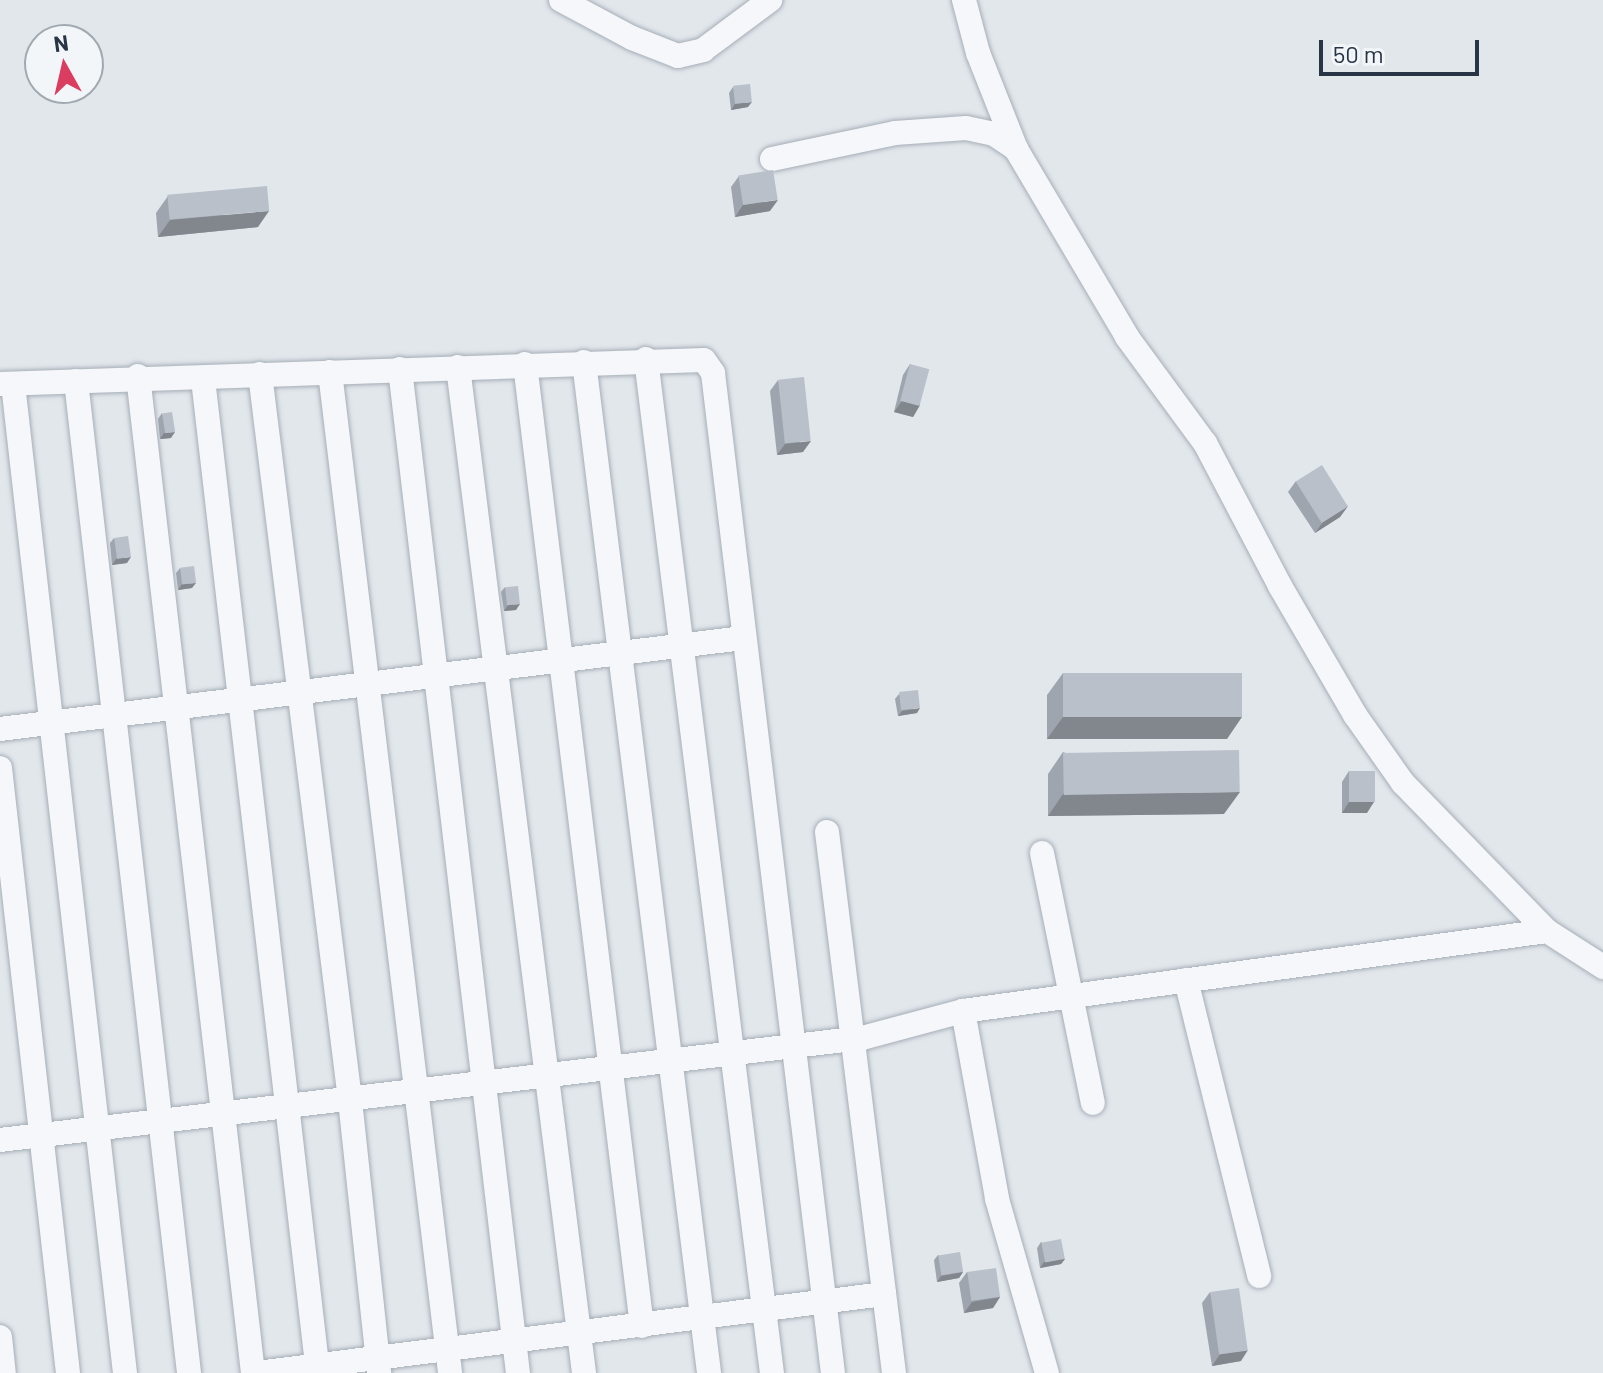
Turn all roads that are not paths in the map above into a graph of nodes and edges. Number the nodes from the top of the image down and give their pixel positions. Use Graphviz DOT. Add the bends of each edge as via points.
graph roads {
  1 [pos="561,0"];
  2 [pos="770,0"];
  3 [pos="964,0"];
  4 [pos="1016,149"];
  5 [pos="772,159"];
  6 [pos="646,359"];
  7 [pos="584,362"];
  8 [pos="525,364"];
  9 [pos="458,367"];
  10 [pos="400,369"];
  11 [pos="330,372"];
  12 [pos="260,374"];
  13 [pos="138,378"];
  14 [pos="203,379"];
  15 [pos="76,381"];
  16 [pos="7,384"];
  17 [pos="743,638"];
  18 [pos="681,645"];
  19 [pos="621,653"];
  20 [pos="561,660"];
  21 [pos="496,668"];
  22 [pos="436,675"];
  23 [pos="369,683"];
  24 [pos="298,692"];
  25 [pos="237,699"];
  26 [pos="174,707"];
  27 [pos="114,715"];
  28 [pos="50,723"];
  29 [pos="0,729"];
  30 [pos="0,768"];
  31 [pos="827,832"];
  32 [pos="1042,853"];
  33 [pos="1547,931"];
  34 [pos="1603,967"];
  35 [pos="1186,980"];
  36 [pos="1071,996"];
  37 [pos="963,1011"];
  38 [pos="853,1039"];
  39 [pos="793,1046"];
  40 [pos="732,1054"];
  41 [pos="671,1061"];
  42 [pos="611,1068"];
  43 [pos="547,1076"];
  44 [pos="484,1083"];
  45 [pos="419,1091"];
  46 [pos="350,1100"];
  47 [pos="1093,1103"];
  48 [pos="284,1107"];
  49 [pos="224,1114"];
  50 [pos="161,1121"];
  51 [pos="97,1129"];
  52 [pos="41,1135"];
  53 [pos="0,1140"];
  54 [pos="1259,1276"];
  55 [pos="884,1294"];
  56 [pos="824,1303"];
  57 [pos="764,1311"];
  58 [pos="702,1318"];
  59 [pos="642,1326"];
  60 [pos="579,1333"];
  61 [pos="0,1337"];
  62 [pos="514,1341"];
  63 [pos="449,1361"];
  64 [pos="378,1366"];
  65 [pos="318,1369"];
  66 [pos="4,1373"];
  67 [pos="68,1373"];
  68 [pos="125,1373"];
  69 [pos="189,1373"];
  70 [pos="255,1373"];
  71 [pos="518,1373"];
  72 [pos="584,1373"];
  73 [pos="709,1373"];
  74 [pos="772,1373"];
  75 [pos="833,1373"];
  76 [pos="894,1373"];
  77 [pos="1047,1373"];
  1 -- 2 [label="street" via="678,56 703,50"];
  3 -- 4 [label="street" via="978,53"];
  4 -- 5 [label="street" via="994,134 966,128 895,133"];
  4 -- 33 [label="street" via="1127,337 1205,443 1355,715 1403,783"];
  6 -- 7 [label="street"];
  6 -- 17 [label="street" via="704,360 713,373"];
  6 -- 18 [label="street"];
  7 -- 8 [label="street"];
  7 -- 19 [label="street"];
  8 -- 9 [label="street"];
  8 -- 20 [label="street"];
  9 -- 10 [label="street"];
  9 -- 21 [label="street"];
  10 -- 11 [label="street"];
  10 -- 22 [label="street"];
  11 -- 12 [label="street"];
  11 -- 23 [label="street"];
  12 -- 14 [label="street"];
  12 -- 24 [label="street"];
  13 -- 14 [label="street"];
  13 -- 15 [label="street"];
  13 -- 26 [label="street"];
  14 -- 25 [label="street"];
  15 -- 16 [label="street"];
  15 -- 27 [label="street"];
  16 -- 28 [label="street"];
  17 -- 18 [label="street"];
  17 -- 39 [label="street"];
  18 -- 19 [label="street"];
  18 -- 40 [label="street"];
  19 -- 20 [label="street"];
  19 -- 41 [label="street"];
  20 -- 21 [label="street"];
  20 -- 42 [label="street"];
  21 -- 22 [label="street"];
  21 -- 43 [label="street"];
  22 -- 23 [label="street"];
  22 -- 44 [label="street"];
  23 -- 24 [label="street"];
  23 -- 45 [label="street"];
  24 -- 25 [label="street"];
  24 -- 46 [label="street"];
  25 -- 26 [label="street"];
  25 -- 48 [label="street"];
  26 -- 27 [label="street"];
  26 -- 49 [label="street"];
  27 -- 28 [label="street"];
  27 -- 50 [label="street"];
  28 -- 29 [label="street"];
  28 -- 51 [label="street"];
  30 -- 52 [label="street"];
  31 -- 38 [label="street"];
  32 -- 36 [label="street"];
  33 -- 34 [label="street"];
  33 -- 35 [label="street"];
  35 -- 36 [label="street"];
  35 -- 54 [label="street"];
  36 -- 37 [label="street"];
  36 -- 47 [label="street"];
  37 -- 38 [label="street"];
  37 -- 77 [label="street" via="997,1199"];
  38 -- 39 [label="street"];
  38 -- 55 [label="street"];
  39 -- 40 [label="street"];
  39 -- 56 [label="street"];
  40 -- 41 [label="street"];
  40 -- 57 [label="street"];
  41 -- 42 [label="street"];
  41 -- 58 [label="street"];
  42 -- 43 [label="street"];
  42 -- 59 [label="street"];
  43 -- 44 [label="street"];
  43 -- 60 [label="street"];
  44 -- 45 [label="street"];
  44 -- 62 [label="street"];
  45 -- 46 [label="street"];
  45 -- 63 [label="street"];
  46 -- 48 [label="street"];
  46 -- 64 [label="street"];
  48 -- 49 [label="street"];
  48 -- 65 [label="street"];
  49 -- 50 [label="street"];
  49 -- 70 [label="street"];
  50 -- 51 [label="street"];
  50 -- 69 [label="street"];
  51 -- 52 [label="street"];
  51 -- 68 [label="street"];
  52 -- 53 [label="street"];
  52 -- 67 [label="street"];
  55 -- 56 [label="street"];
  55 -- 76 [label="street"];
  56 -- 57 [label="street"];
  56 -- 75 [label="street"];
  57 -- 58 [label="street"];
  57 -- 74 [label="street"];
  58 -- 59 [label="street"];
  58 -- 73 [label="street"];
  59 -- 60 [label="street"];
  60 -- 62 [label="street"];
  60 -- 72 [label="street"];
  61 -- 66 [label="street"];
  62 -- 63 [label="street"];
  62 -- 71 [label="street"];
  63 -- 64 [label="street"];
  64 -- 65 [label="street"];
  65 -- 70 [label="street"];
}
